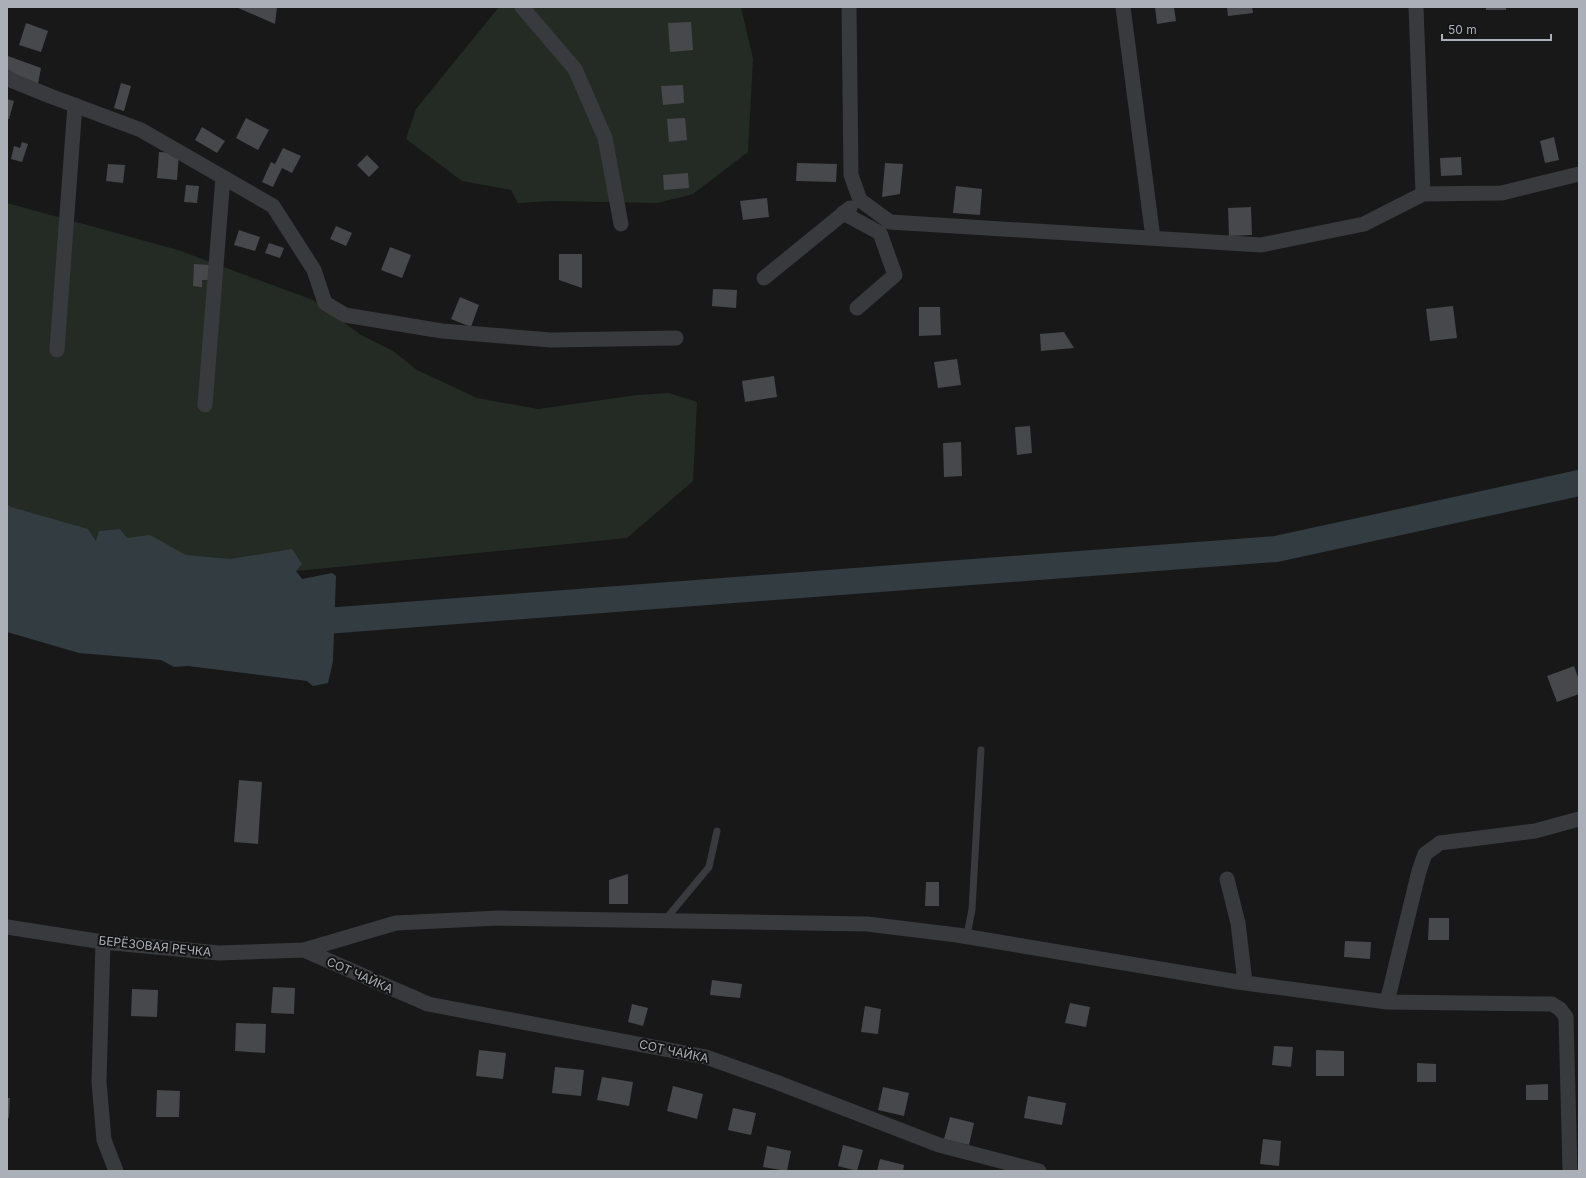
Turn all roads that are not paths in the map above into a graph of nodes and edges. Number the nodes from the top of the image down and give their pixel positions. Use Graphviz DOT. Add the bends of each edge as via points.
graph roads {
  1 [pos="522,7"];
  2 [pos="849,7"];
  3 [pos="1123,7"];
  4 [pos="1416,7"];
  5 [pos="7,77"];
  6 [pos="75,105"];
  7 [pos="1579,174"];
  8 [pos="223,177"];
  9 [pos="1423,194"];
  10 [pos="860,200"];
  11 [pos="843,213"];
  12 [pos="620,224"];
  13 [pos="1153,238"];
  14 [pos="764,278"];
  15 [pos="857,308"];
  16 [pos="676,338"];
  17 [pos="57,350"];
  18 [pos="205,405"];
  19 [pos="981,750"];
  20 [pos="1579,819"];
  21 [pos="717,831"];
  22 [pos="1227,879"];
  23 [pos="664,920"];
  24 [pos="7,927"];
  25 [pos="967,936"];
  26 [pos="103,942"];
  27 [pos="304,950"];
  28 [pos="1245,982"];
  29 [pos="1387,1002"];
  30 [pos="116,1171"];
  31 [pos="1039,1171"];
  32 [pos="1570,1171"];
  1 -- 12 [label="street" via="575,69 605,138"];
  2 -- 10 [label="street" via="851,175"];
  3 -- 13 [label="street"];
  4 -- 9 [label="street"];
  5 -- 6 [label="street"];
  6 -- 8 [label="street" via="141,130"];
  6 -- 17 [label="street"];
  7 -- 9 [label="street" via="1502,193"];
  8 -- 16 [label="street" via="273,206 314,270 325,303 345,314 442,331 551,340"];
  8 -- 18 [label="street"];
  9 -- 13 [label="street" via="1364,224 1261,245"];
  10 -- 11 [label="street"];
  10 -- 13 [label="street" via="890,222"];
  11 -- 14 [label="street"];
  11 -- 15 [label="street" via="880,233 895,275"];
  19 -- 25 [label="lane" via="972,909"];
  20 -- 29 [label="street" via="1534,831 1440,843 1425,854"];
  21 -- 23 [label="lane" via="710,866"];
  22 -- 28 [label="street" via="1238,923"];
  23 -- 25 [label="street" via="867,924"];
  23 -- 27 [label="street" via="499,918 396,923"];
  24 -- 26 [label="street, БЕРЁЗОВАЯ РЕЧКА"];
  25 -- 28 [label="street"];
  26 -- 27 [label="street, БЕРЁЗОВАЯ РЕЧКА" via="219,953"];
  26 -- 30 [label="street" via="99,1082 104,1140"];
  27 -- 31 [label="street, СОТ ЧАЙКА" via="428,1004 706,1057 939,1145"];
  28 -- 29 [label="street"];
  29 -- 32 [label="street" via="1552,1004 1560,1009 1566,1017"];
}
